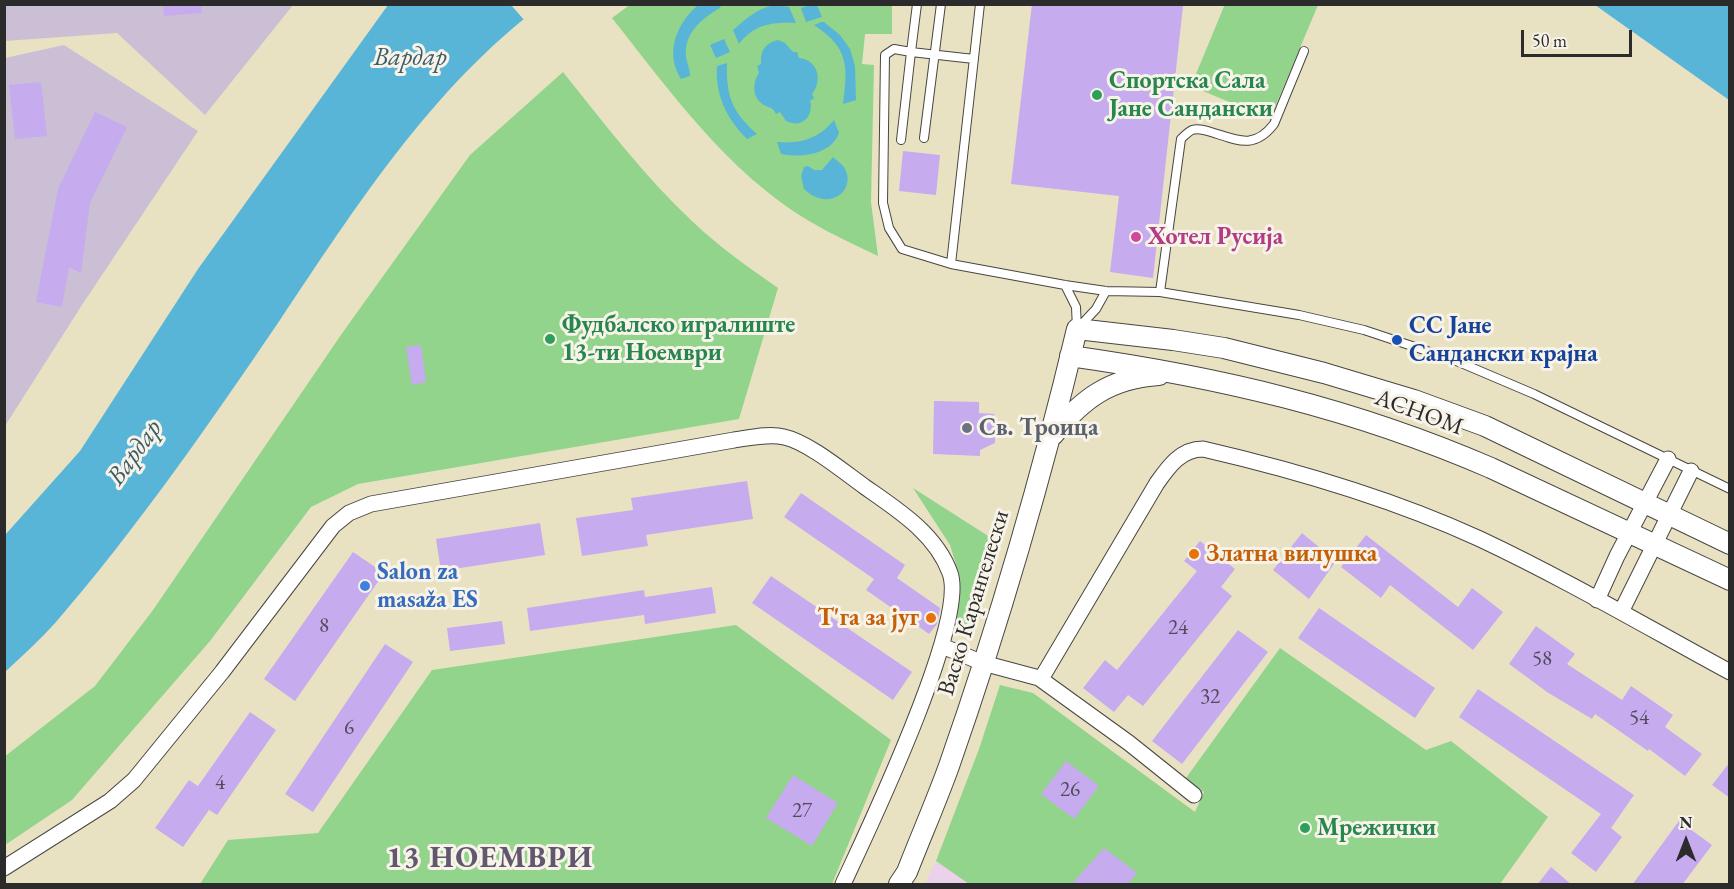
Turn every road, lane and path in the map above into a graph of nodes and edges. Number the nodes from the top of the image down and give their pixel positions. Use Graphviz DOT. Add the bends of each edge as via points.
graph roads {
  1 [pos="917,4"];
  2 [pos="941,4"];
  3 [pos="980,4"];
  4 [pos="911,51"];
  5 [pos="1304,51"];
  6 [pos="936,54"];
  7 [pos="974,59"];
  8 [pos="924,138"];
  9 [pos="901,140"];
  10 [pos="951,264"];
  11 [pos="1065,285"];
  12 [pos="1106,291"];
  13 [pos="1160,292"];
  14 [pos="1077,329"];
  15 [pos="1070,356"];
  16 [pos="1188,375"];
  17 [pos="1050,438"];
  18 [pos="1668,459"];
  19 [pos="1691,471"];
  20 [pos="1730,489"];
  21 [pos="1644,502"];
  22 [pos="1669,514"];
  23 [pos="1628,533"];
  24 [pos="1730,544"];
  25 [pos="1654,545"];
  26 [pos="1730,580"];
  27 [pos="1597,600"];
  28 [pos="1622,612"];
  29 [pos="942,646"];
  30 [pos="982,663"];
  31 [pos="1730,672"];
  32 [pos="1041,679"];
  33 [pos="1194,795"];
  34 [pos="4,868"];
  35 [pos="843,885"];
  36 [pos="899,885"];
  1 -- 4 [label="lane"];
  2 -- 6 [label="lane"];
  3 -- 7 [label="lane"];
  4 -- 6 [label="lane"];
  4 -- 9 [label="lane"];
  4 -- 10 [label="lane" via="894,49 885,55 883,203 889,228 902,249"];
  5 -- 13 [label="lane" via="1267,133 1243,142 1201,129 1192,130 1181,139"];
  6 -- 7 [label="lane"];
  6 -- 8 [label="lane"];
  7 -- 10 [label="lane"];
  10 -- 11 [label="lane"];
  11 -- 12 [label="lane"];
  11 -- 14 [label="lane" via="1076,307"];
  12 -- 13 [label="lane"];
  12 -- 14 [label="lane"];
  13 -- 18 [label="lane" via="1299,315 1414,345 1534,394"];
  14 -- 15 [label="street, Васко Карангелески"];
  14 -- 21 [label="street, АСНОМ" via="1224,348 1372,386 1485,426"];
  15 -- 16 [label="street, АСНОМ"];
  15 -- 17 [label="street, Васко Карангелески"];
  16 -- 17 [label="street" via="1143,377 1099,391"];
  16 -- 23 [label="street, АСНОМ" via="1315,404 1402,432 1510,476"];
  17 -- 30 [label="street, Васко Карангелески"];
  18 -- 19 [label="lane"];
  18 -- 21 [label="street"];
  19 -- 20 [label="lane"];
  19 -- 22 [label="street"];
  21 -- 22 [label="street, АСНОМ"];
  21 -- 23 [label="street"];
  22 -- 24 [label="street, АСНОМ"];
  22 -- 25 [label="street"];
  23 -- 25 [label="street, АСНОМ"];
  23 -- 27 [label="street"];
  25 -- 26 [label="street, АСНОМ"];
  25 -- 28 [label="street"];
  27 -- 28 [label="street"];
  27 -- 32 [label="street" via="1479,539 1363,493 1192,449 1173,463 1157,483"];
  28 -- 31 [label="street"];
  29 -- 30 [label="street"];
  29 -- 34 [label="street" via="953,597 951,575 939,550 910,519 823,457 782,436 734,440 371,504 349,513 333,526 134,780 110,801"];
  29 -- 35 [label="street" via="903,749"];
  30 -- 32 [label="street"];
  30 -- 36 [label="street, Васко Карангелески" via="948,767"];
  32 -- 33 [label="street"];
}
